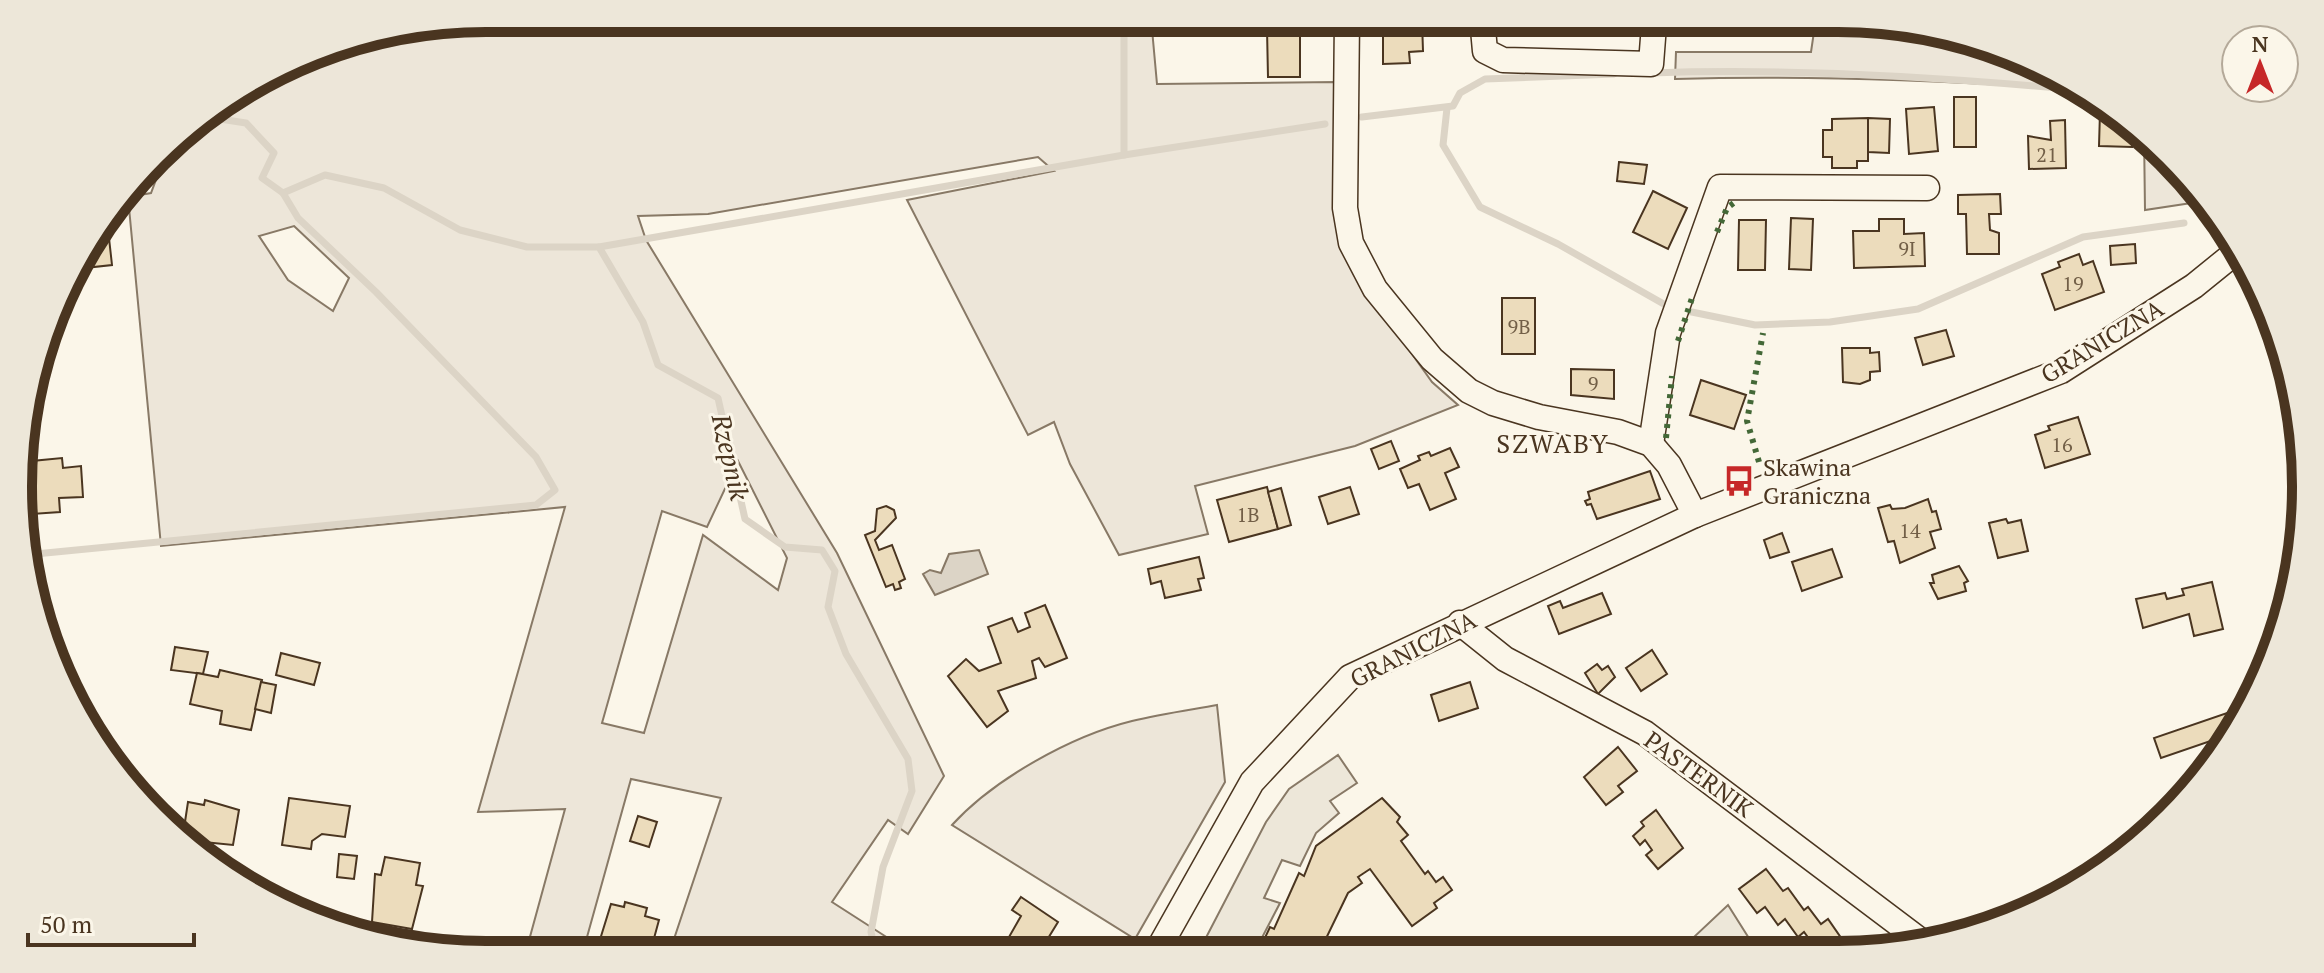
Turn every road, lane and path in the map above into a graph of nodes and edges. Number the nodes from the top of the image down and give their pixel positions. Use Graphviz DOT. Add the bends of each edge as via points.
graph roads {
  1 [pos="1347,32"];
  2 [pos="1483,32"];
  3 [pos="1653,32"];
  4 [pos="1927,188"];
  5 [pos="2230,257"];
  6 [pos="1651,444"];
  7 [pos="1695,515"];
  8 [pos="1460,623"];
  9 [pos="1912,934"];
  10 [pos="1163,941"];
  1 -- 6 [label="street" via="1345,208 1351,243 1375,289 1432,359 1469,391 1539,417"];
  2 -- 3 [label="street" via="1485,51 1503,60 1651,64"];
  4 -- 6 [label="street" via="1720,187 1668,333"];
  5 -- 7 [label="street, GRANICZNA" via="2061,371"];
  6 -- 7 [label="street" via="1669,465"];
  7 -- 8 [label="street, GRANICZNA"];
  8 -- 9 [label="street, PASTERNIK" via="1505,659 1645,733"];
  8 -- 10 [label="street, GRANICZNA" via="1350,677 1262,771"];
}
